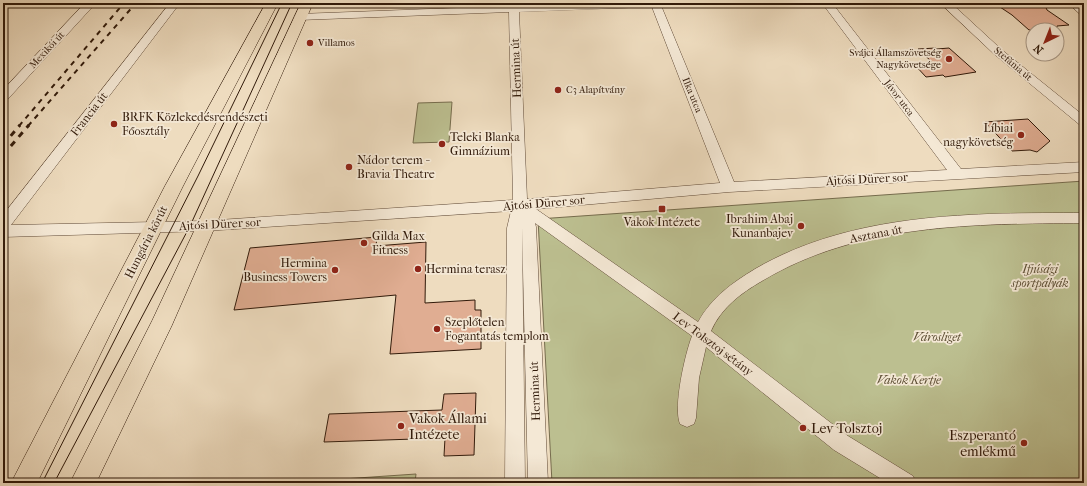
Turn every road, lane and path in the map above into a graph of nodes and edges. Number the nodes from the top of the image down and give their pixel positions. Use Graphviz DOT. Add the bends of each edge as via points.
graph roads {
  1 [pos="91,3"];
  2 [pos="175,3"];
  3 [pos="272,3"];
  4 [pos="306,3"];
  5 [pos="655,3"];
  6 [pos="827,3"];
  7 [pos="945,3"];
  8 [pos="1073,3"];
  9 [pos="514,6"];
  10 [pos="1084,12"];
  11 [pos="299,18"];
  12 [pos="5,92"];
  13 [pos="1084,122"];
  14 [pos="1084,167"];
  15 [pos="957,174"];
  16 [pos="729,187"];
  17 [pos="520,205"];
  18 [pos="1084,218"];
  19 [pos="3,225"];
  20 [pos="204,226"];
  21 [pos="154,227"];
  22 [pos="3,232"];
  23 [pos="701,333"];
  24 [pos="687,418"];
  25 [pos="24,483"];
  26 [pos="83,483"];
  27 [pos="515,483"];
  28 [pos="538,483"];
  29 [pos="906,483"];
  1 -- 12 [label="street, Mexikói út"];
  2 -- 19 [label="street, Francia út"];
  3 -- 21 [label="main road, Hungária körút"];
  4 -- 11 [label="main road"];
  5 -- 9 [label="street"];
  5 -- 16 [label="street, Ilka utca"];
  6 -- 15 [label="street, Jávor utca"];
  7 -- 13 [label="street, Stefánia út" via="998,52"];
  8 -- 10 [label="street"];
  9 -- 11 [label="street"];
  9 -- 17 [label="street, Hermina út"];
  11 -- 20 [label="main road"];
  14 -- 15 [label="street, Ajtósi Dürer sor"];
  15 -- 16 [label="street, Ajtósi Dürer sor"];
  16 -- 17 [label="street, Ajtósi Dürer sor"];
  17 -- 20 [label="street, Ajtósi Dürer sor"];
  17 -- 23 [label="street, Lev Tolsztoj sétány"];
  17 -- 27 [label="street, Hermina út" via="514,228"];
  17 -- 28 [label="street, Hermina út" via="529,227"];
  18 -- 23 [label="street, Asztana út" via="988,218 852,237 798,255 762,271 726,298 711,315"];
  20 -- 21 [label="street, Ajtósi Dürer sor"];
  20 -- 26 [label="main road" via="161,325"];
  21 -- 22 [label="street, Ajtósi Dürer sor"];
  21 -- 25 [label="main road, Hungária körút"];
  23 -- 24 [label="street, Asztana út" via="693,358"];
  23 -- 29 [label="street, Lev Tolsztoj sétány" via="840,443"];
}
